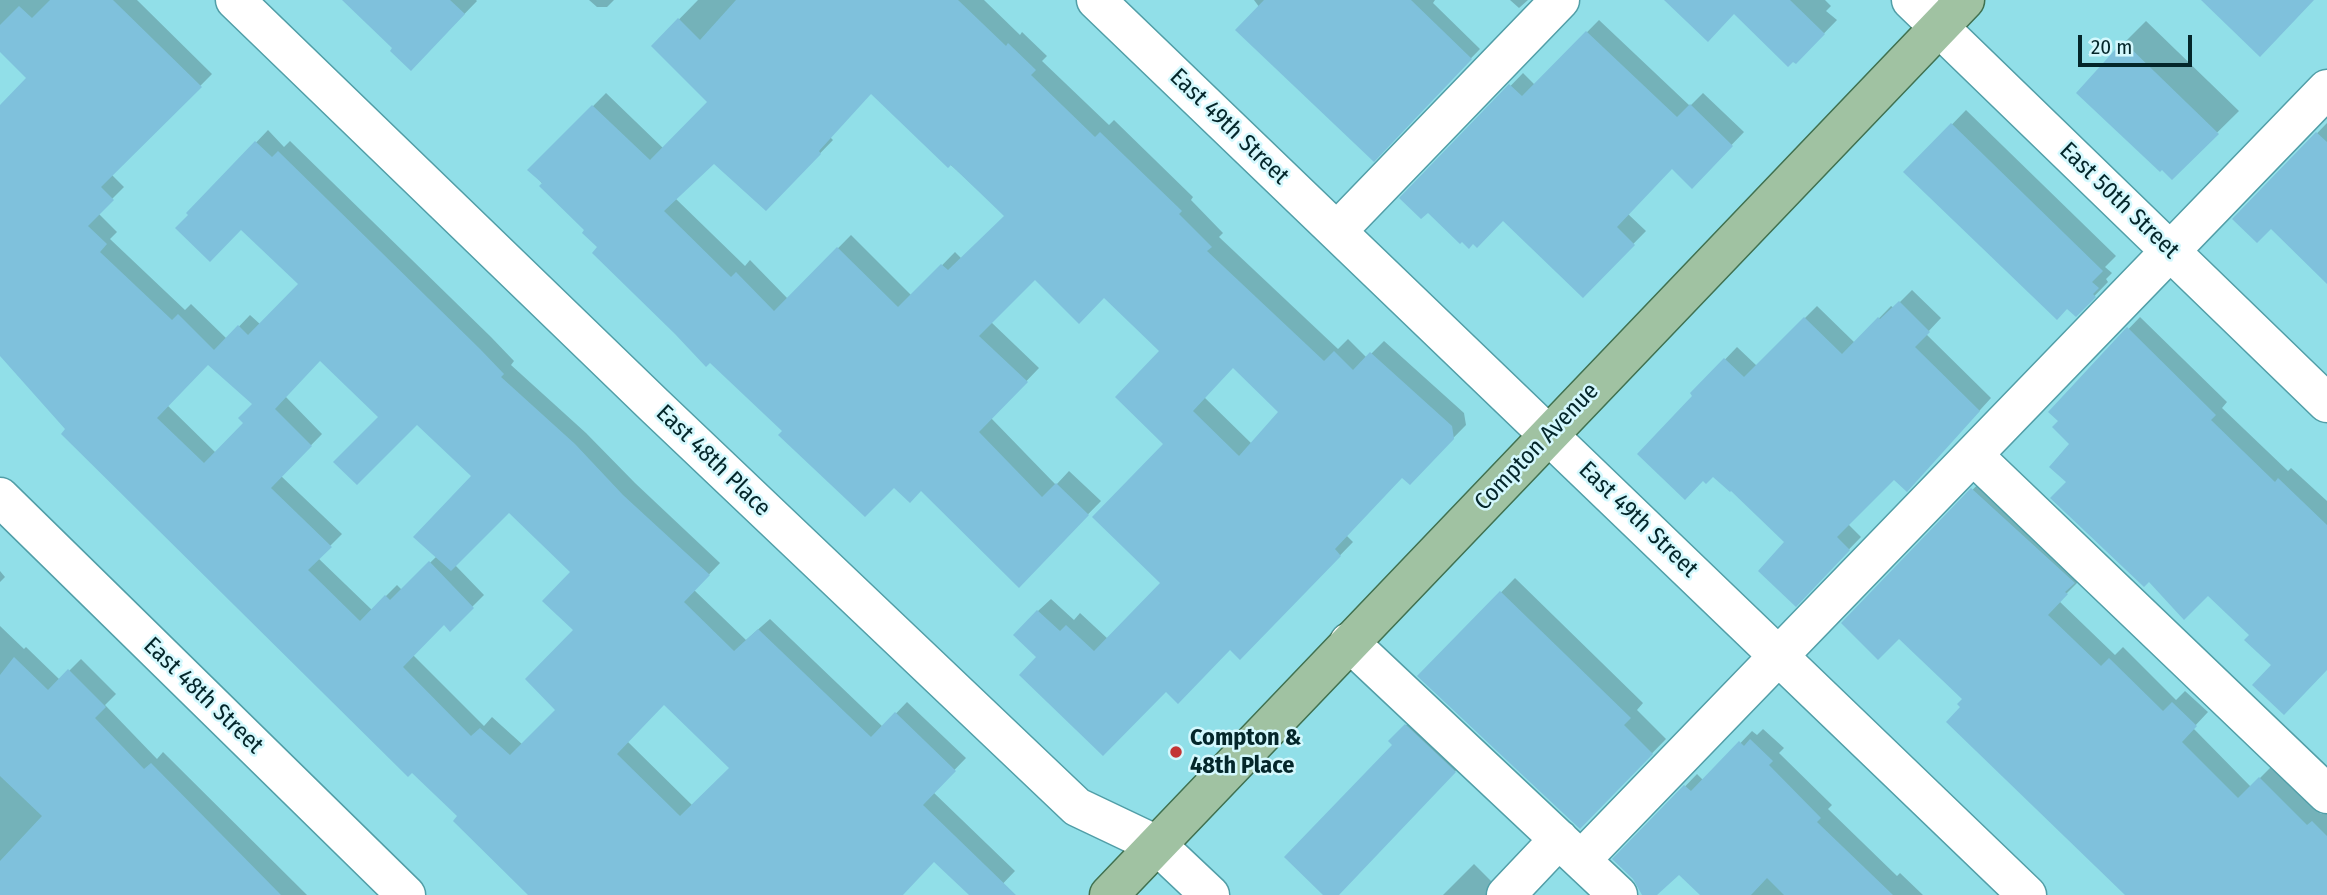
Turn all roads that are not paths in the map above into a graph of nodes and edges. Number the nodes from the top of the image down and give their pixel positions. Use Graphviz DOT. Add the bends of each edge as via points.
graph roads {
  1 [pos="235,0"];
  2 [pos="1096,0"];
  3 [pos="1560,0"];
  4 [pos="1911,0"];
  5 [pos="1965,0"];
  6 [pos="1939,27"];
  7 [pos="2327,89"];
  8 [pos="1337,231"];
  9 [pos="2171,251"];
  10 [pos="2327,403"];
  11 [pos="1549,435"];
  12 [pos="1973,455"];
  13 [pos="0,497"];
  14 [pos="1349,642"];
  15 [pos="1779,656"];
  16 [pos="2327,794"];
  17 [pos="1157,845"];
  18 [pos="1570,849"];
  19 [pos="406,895"];
  20 [pos="1109,895"];
  21 [pos="1210,895"];
  22 [pos="1506,895"];
  23 [pos="1618,895"];
  24 [pos="2027,895"];
  1 -- 17 [label="street, East 48th Place" via="1077,807"];
  2 -- 8 [label="street, East 49th Street"];
  3 -- 8 [label="street"];
  4 -- 6 [label="street, East 50th Street"];
  5 -- 6 [label="main road, Compton Avenue"];
  6 -- 9 [label="street, East 50th Street"];
  6 -- 11 [label="main road, Compton Avenue"];
  7 -- 9 [label="street"];
  8 -- 11 [label="street, East 49th Street"];
  9 -- 10 [label="street, East 50th Street"];
  9 -- 12 [label="street"];
  11 -- 14 [label="main road, Compton Avenue"];
  11 -- 15 [label="street, East 49th Street"];
  12 -- 15 [label="street"];
  12 -- 16 [label="street"];
  13 -- 19 [label="street, East 48th Street"];
  14 -- 17 [label="main road, Compton Avenue"];
  14 -- 18 [label="street"];
  15 -- 18 [label="street"];
  15 -- 24 [label="street, East 49th Street"];
  17 -- 20 [label="main road, Compton Avenue"];
  17 -- 21 [label="street, East 48th Place"];
  18 -- 22 [label="street"];
  18 -- 23 [label="street"];
}
